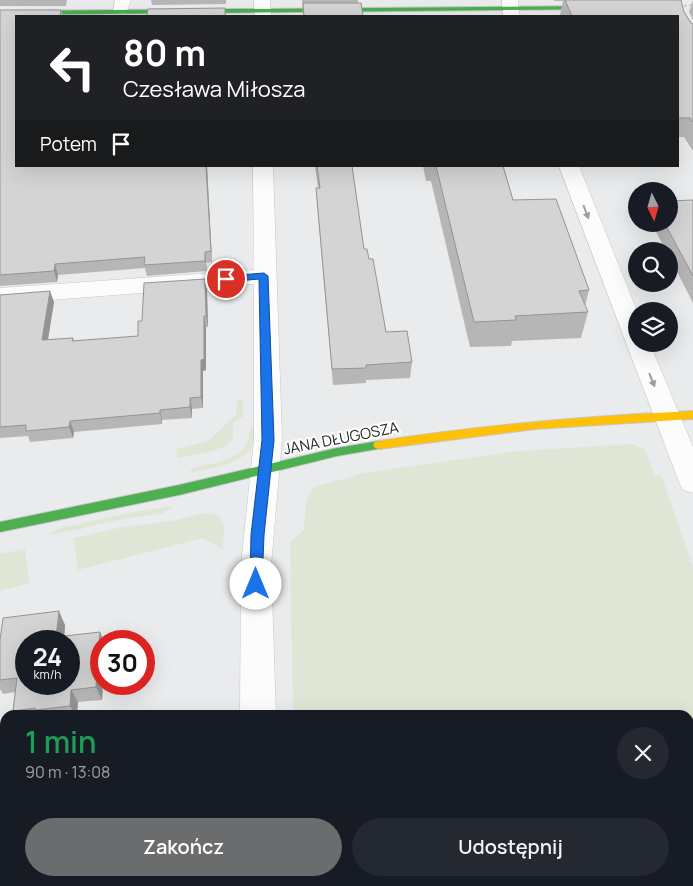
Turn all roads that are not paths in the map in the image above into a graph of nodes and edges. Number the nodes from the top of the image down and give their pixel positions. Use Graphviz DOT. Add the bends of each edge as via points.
graph roads {
  1 [pos="122,6"];
  2 [pos="611,6"];
  3 [pos="511,8"];
  4 [pos="262,9"];
  5 [pos="0,13"];
  6 [pos="262,167"];
  7 [pos="569,167"];
  8 [pos="264,276"];
  9 [pos="0,296"];
  10 [pos="628,319"];
  11 [pos="643,352"];
  12 [pos="680,416"];
  13 [pos="266,468"];
  14 [pos="693,482"];
  15 [pos="0,527"];
  16 [pos="258,710"];
  1 -- 4 [label="street"];
  1 -- 5 [label="street"];
  2 -- 3 [label="street"];
  3 -- 4 [label="street"];
  6 -- 8 [label="street"];
  7 -- 10 [label="street, one-way"];
  8 -- 9 [label="street"];
  8 -- 13 [label="street"];
  11 -- 12 [label="street, one-way"];
  12 -- 13 [label="street, JANA DŁUGOSZA" via="607,418 452,433 337,452"];
  12 -- 14 [label="street"];
  13 -- 15 [label="street, JANA DŁUGOSZA" via="179,490"];
  13 -- 16 [label="street" via="256,565"];
}
